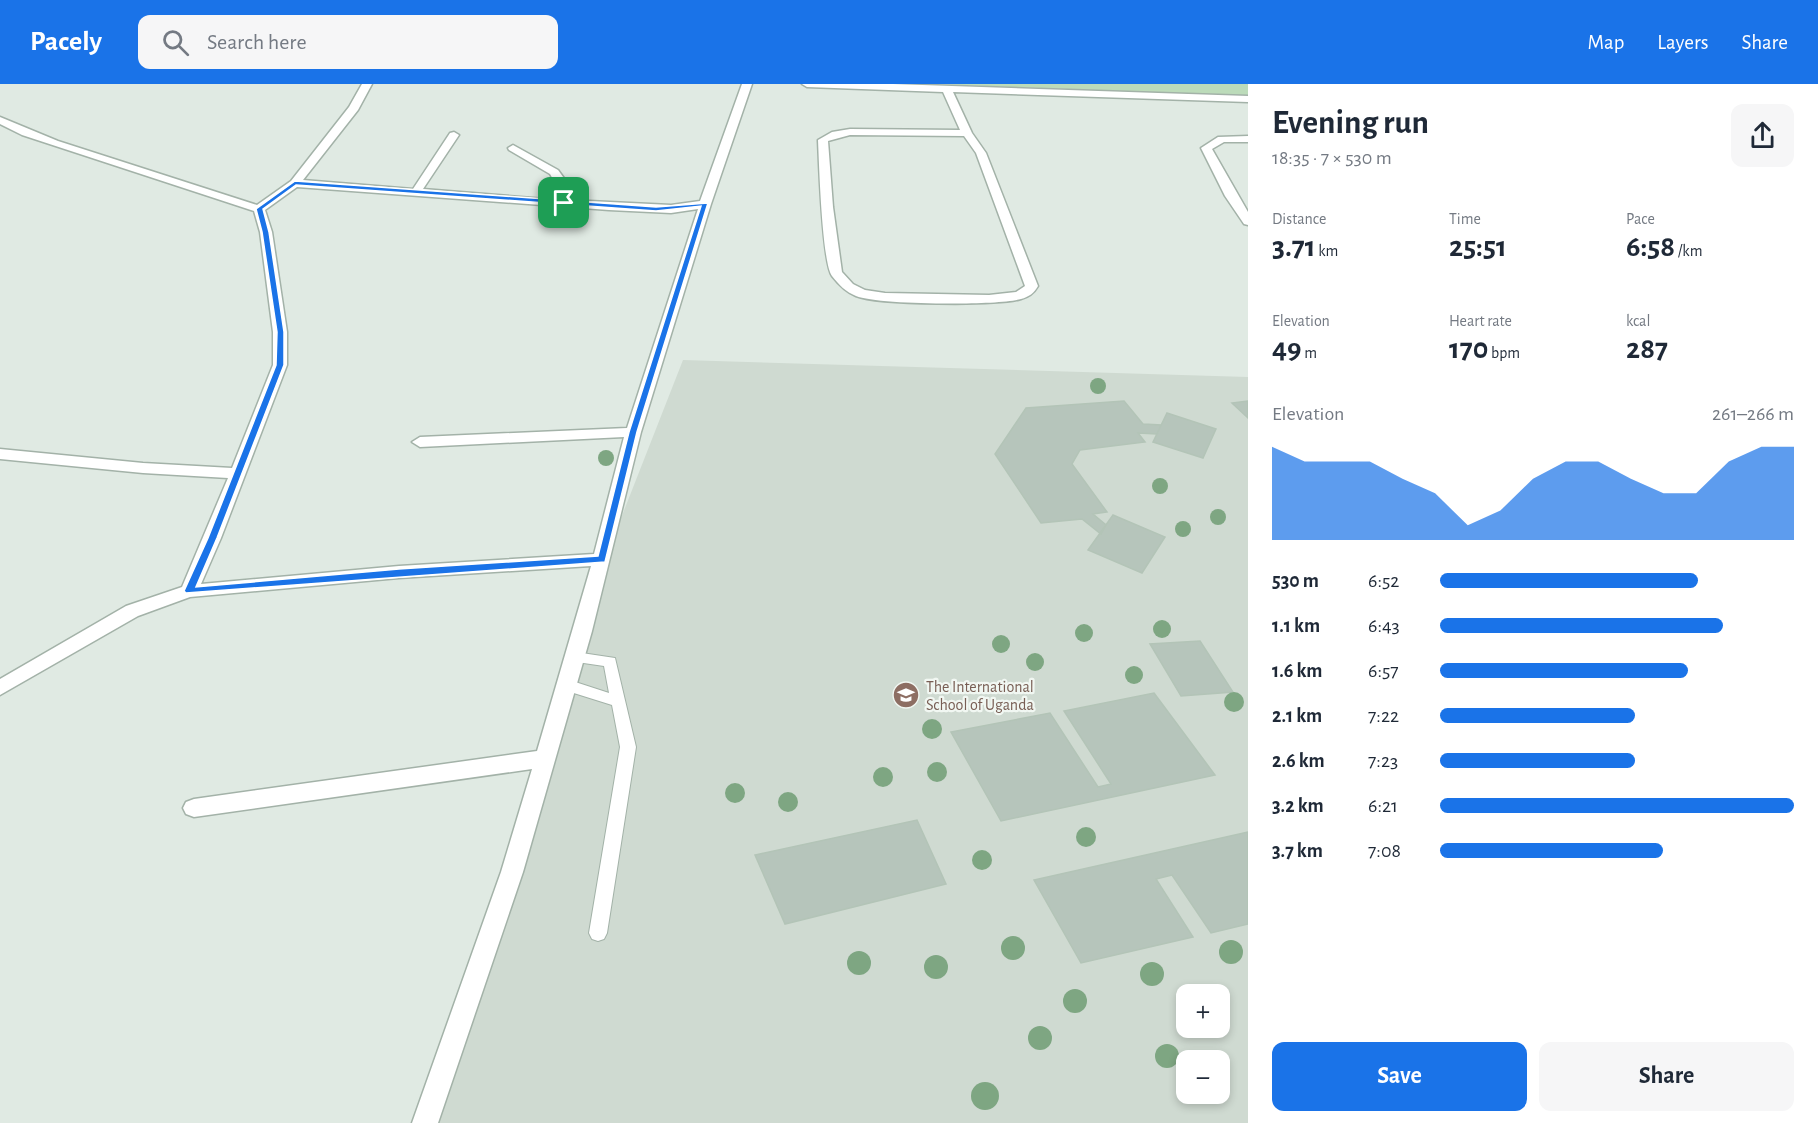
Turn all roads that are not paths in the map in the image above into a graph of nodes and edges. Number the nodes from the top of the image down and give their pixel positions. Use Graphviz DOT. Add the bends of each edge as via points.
graph roads {
  1 [pos="367,84"];
  2 [pos="747,84"];
  3 [pos="807,84"];
  4 [pos="947,89"];
  5 [pos="1248,99"];
  6 [pos="0,120"];
  7 [pos="968,133"];
  8 [pos="454,135"];
  9 [pos="1248,139"];
  10 [pos="513,148"];
  11 [pos="295,183"];
  12 [pos="416,192"];
  13 [pos="564,203"];
  14 [pos="705,204"];
  15 [pos="259,209"];
  16 [pos="1248,221"];
  17 [pos="633,432"];
  18 [pos="420,442"];
  19 [pos="0,454"];
  20 [pos="238,473"];
  21 [pos="602,559"];
  22 [pos="189,591"];
  23 [pos="575,657"];
  24 [pos="566,685"];
  25 [pos="0,688"];
  26 [pos="618,701"];
  27 [pos="547,758"];
  28 [pos="194,808"];
  29 [pos="598,933"];
  30 [pos="425,1123"];
  1 -- 11 [label="street" via="354,108"];
  2 -- 14 [label="street"];
  3 -- 4 [label="street"];
  4 -- 5 [label="street"];
  4 -- 7 [label="street"];
  6 -- 15 [label="street" via="54,143"];
  7 -- 7 [label="street" via="981,153 1032,286 1008,298 953,299 885,297 862,294 848,286 836,273 827,207 824,140 850,132"];
  8 -- 12 [label="street"];
  9 -- 16 [label="street" via="1222,139 1206,148"];
  10 -- 13 [label="street" via="554,172"];
  11 -- 12 [label="street"];
  11 -- 15 [label="street"];
  12 -- 13 [label="street"];
  13 -- 14 [label="street" via="656,209"];
  14 -- 17 [label="street"];
  15 -- 20 [label="street" via="280,332 280,365"];
  17 -- 18 [label="street"];
  17 -- 21 [label="street"];
  19 -- 20 [label="street"];
  20 -- 22 [label="street"];
  21 -- 22 [label="street"];
  21 -- 23 [label="street"];
  22 -- 25 [label="street" via="132,611"];
  23 -- 24 [label="street"];
  23 -- 26 [label="lane" via="610,662"];
  24 -- 26 [label="lane"];
  24 -- 27 [label="street"];
  26 -- 29 [label="lane" via="628,747"];
  27 -- 28 [label="street"];
  27 -- 30 [label="street"];
}
